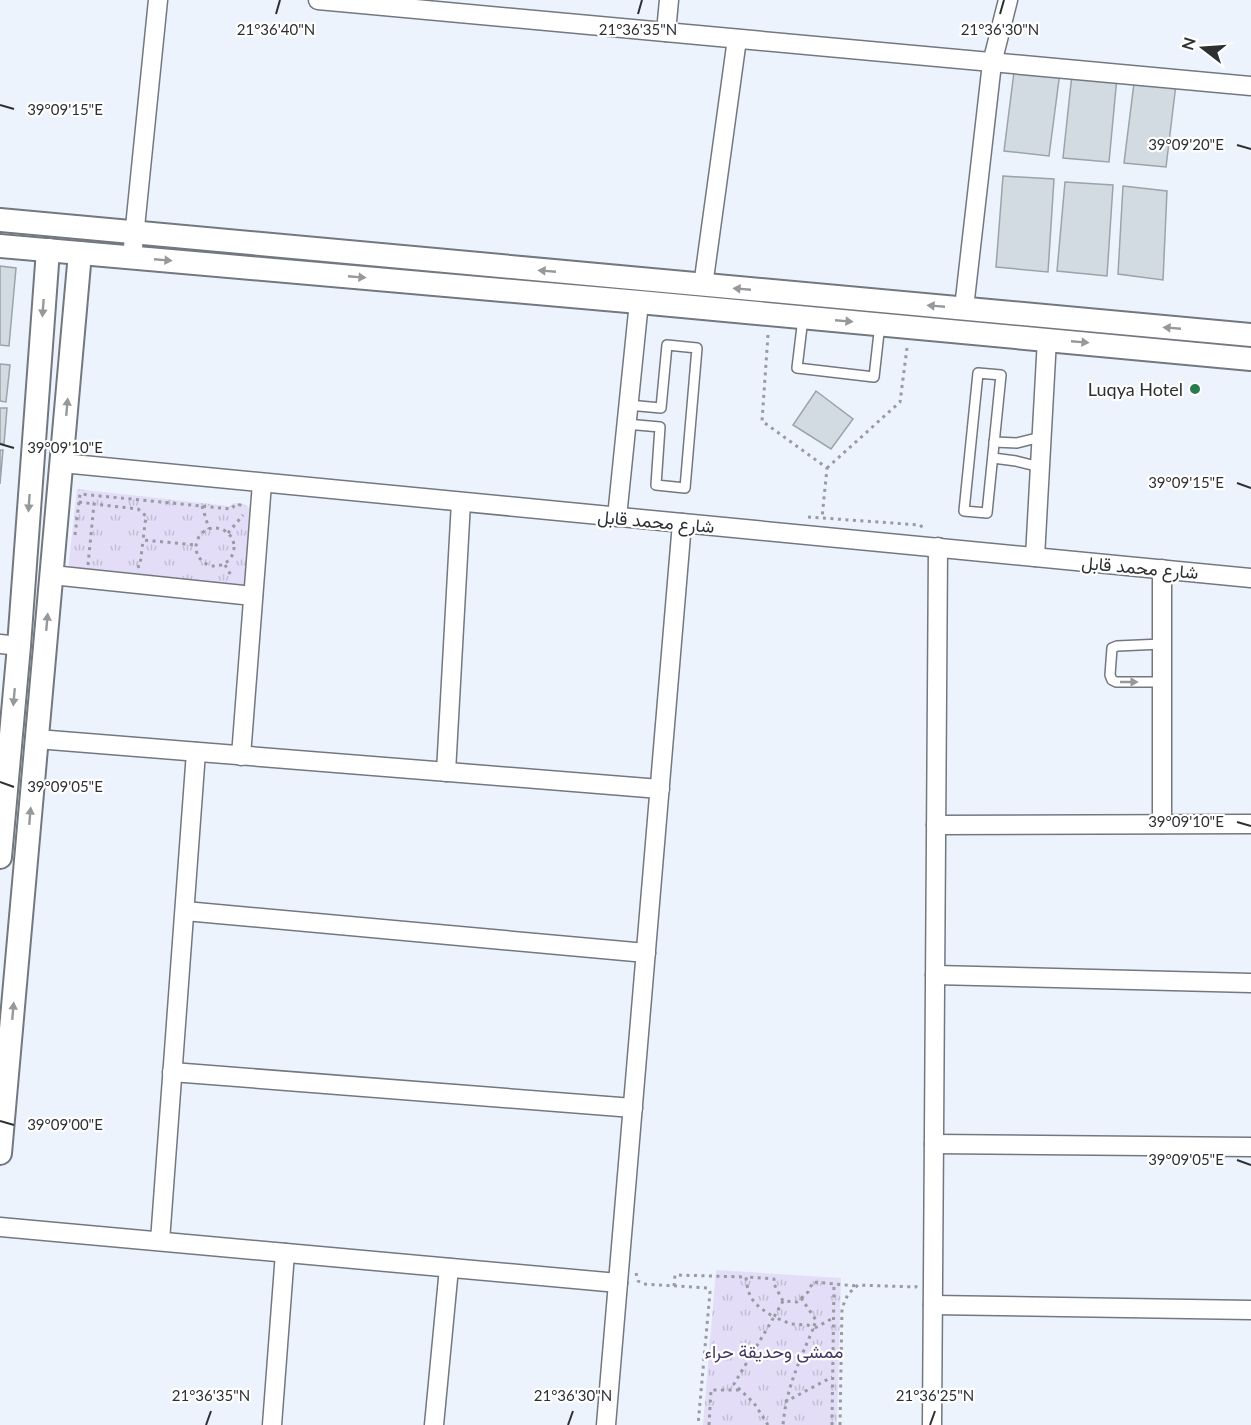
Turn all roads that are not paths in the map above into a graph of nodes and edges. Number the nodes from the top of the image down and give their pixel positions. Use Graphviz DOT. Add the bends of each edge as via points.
graph roads {
  1 [pos="158,0"];
  2 [pos="318,0"];
  3 [pos="669,0"];
  4 [pos="1008,0"];
  5 [pos="414,5"];
  6 [pos="666,32"];
  7 [pos="737,39"];
  8 [pos="992,63"];
  9 [pos="1251,86"];
  10 [pos="0,220"];
  11 [pos="134,231"];
  12 [pos="0,246"];
  13 [pos="48,250"];
  14 [pos="80,253"];
  15 [pos="132,257"];
  16 [pos="703,286"];
  17 [pos="639,302"];
  18 [pos="964,308"];
  19 [pos="803,317"];
  20 [pos="880,324"];
  21 [pos="1211,331"];
  22 [pos="1251,335"];
  23 [pos="1047,339"];
  24 [pos="1209,354"];
  25 [pos="1251,359"];
  26 [pos="628,405"];
  27 [pos="661,408"];
  28 [pos="626,424"];
  29 [pos="660,427"];
  30 [pos="1041,437"];
  31 [pos="994,442"];
  32 [pos="993,458"];
  33 [pos="62,464"];
  34 [pos="1040,467"];
  35 [pos="262,483"];
  36 [pos="462,502"];
  37 [pos="617,517"];
  38 [pos="682,523"];
  39 [pos="938,548"];
  40 [pos="1035,557"];
  41 [pos="1162,569"];
  42 [pos="52,575"];
  43 [pos="1251,578"];
  44 [pos="253,596"];
  45 [pos="1162,644"];
  46 [pos="9,645"];
  47 [pos="1162,682"];
  48 [pos="37,739"];
  49 [pos="196,752"];
  50 [pos="241,756"];
  51 [pos="446,772"];
  52 [pos="660,789"];
  53 [pos="1162,824"];
  54 [pos="1251,824"];
  55 [pos="936,825"];
  56 [pos="0,857"];
  57 [pos="185,911"];
  58 [pos="646,952"];
  59 [pos="935,975"];
  60 [pos="1251,983"];
  61 [pos="172,1071"];
  62 [pos="633,1108"];
  63 [pos="934,1144"];
  64 [pos="1251,1147"];
  65 [pos="0,1153"];
  66 [pos="0,1227"];
  67 [pos="160,1241"];
  68 [pos="285,1253"];
  69 [pos="449,1268"];
  70 [pos="618,1283"];
  71 [pos="933,1305"];
  72 [pos="1251,1310"];
  73 [pos="272,1425"];
  74 [pos="434,1425"];
  75 [pos="606,1425"];
  76 [pos="932,1425"];
  1 -- 11 [label="street"];
  2 -- 5 [label="street"];
  3 -- 6 [label="street"];
  4 -- 8 [label="street"];
  5 -- 6 [label="street"];
  6 -- 7 [label="street"];
  7 -- 8 [label="street"];
  7 -- 16 [label="street"];
  8 -- 9 [label="street"];
  8 -- 18 [label="street"];
  10 -- 11 [label="street"];
  11 -- 15 [label="street"];
  16 -- 11 [label="street, one-way"];
  12 -- 13 [label="street"];
  13 -- 14 [label="street"];
  13 -- 46 [label="street, one-way"];
  14 -- 15 [label="street"];
  33 -- 14 [label="street, one-way"];
  15 -- 17 [label="street, one-way"];
  18 -- 16 [label="street, one-way"];
  17 -- 19 [label="street"];
  17 -- 26 [label="street"];
  21 -- 18 [label="street, one-way"];
  19 -- 20 [label="street, one-way"];
  19 -- 20 [label="lane" via="797,368 874,377"];
  20 -- 23 [label="street"];
  21 -- 22 [label="street"];
  21 -- 24 [label="street"];
  23 -- 24 [label="street, one-way"];
  23 -- 30 [label="street"];
  24 -- 25 [label="street"];
  26 -- 27 [label="lane"];
  26 -- 28 [label="street"];
  27 -- 29 [label="lane"];
  27 -- 29 [label="lane" via="667,345 697,348 685,488 656,485"];
  28 -- 29 [label="lane"];
  28 -- 37 [label="street"];
  30 -- 31 [label="lane" via="1017,443"];
  30 -- 34 [label="street"];
  31 -- 32 [label="lane"];
  31 -- 32 [label="lane" via="1001,375 978,373 964,511 987,513"];
  32 -- 34 [label="lane"];
  33 -- 35 [label="street, شارع محمد قابل"];
  33 -- 42 [label="street"];
  34 -- 40 [label="street"];
  35 -- 36 [label="street, شارع محمد قابل"];
  35 -- 44 [label="street"];
  36 -- 37 [label="street, شارع محمد قابل"];
  36 -- 51 [label="street"];
  37 -- 38 [label="street, شارع محمد قابل"];
  38 -- 39 [label="street, شارع محمد قابل"];
  38 -- 52 [label="street"];
  39 -- 40 [label="street, شارع محمد قابل"];
  39 -- 55 [label="street"];
  40 -- 41 [label="street, شارع محمد قابل"];
  41 -- 43 [label="street, شارع محمد قابل"];
  41 -- 45 [label="street"];
  42 -- 44 [label="street"];
  48 -- 42 [label="street, one-way"];
  44 -- 50 [label="street"];
  45 -- 47 [label="street"];
  45 -- 47 [label="lane, one-way" via="1112,648 1110,675 1116,681"];
  46 -- 56 [label="street, one-way"];
  47 -- 53 [label="street"];
  48 -- 49 [label="street"];
  65 -- 48 [label="street, one-way"];
  49 -- 50 [label="street"];
  49 -- 57 [label="street"];
  50 -- 51 [label="street"];
  51 -- 52 [label="street"];
  52 -- 58 [label="street"];
  53 -- 54 [label="street"];
  53 -- 55 [label="street"];
  55 -- 59 [label="street"];
  57 -- 58 [label="street"];
  57 -- 61 [label="street"];
  58 -- 62 [label="street"];
  59 -- 60 [label="street"];
  59 -- 63 [label="street"];
  61 -- 62 [label="street"];
  61 -- 67 [label="street"];
  62 -- 70 [label="street"];
  63 -- 64 [label="street"];
  63 -- 71 [label="street"];
  66 -- 67 [label="street"];
  67 -- 68 [label="street"];
  68 -- 69 [label="street"];
  68 -- 73 [label="street"];
  69 -- 70 [label="street"];
  69 -- 74 [label="street"];
  70 -- 75 [label="street"];
  71 -- 72 [label="street"];
  71 -- 76 [label="street"];
}
